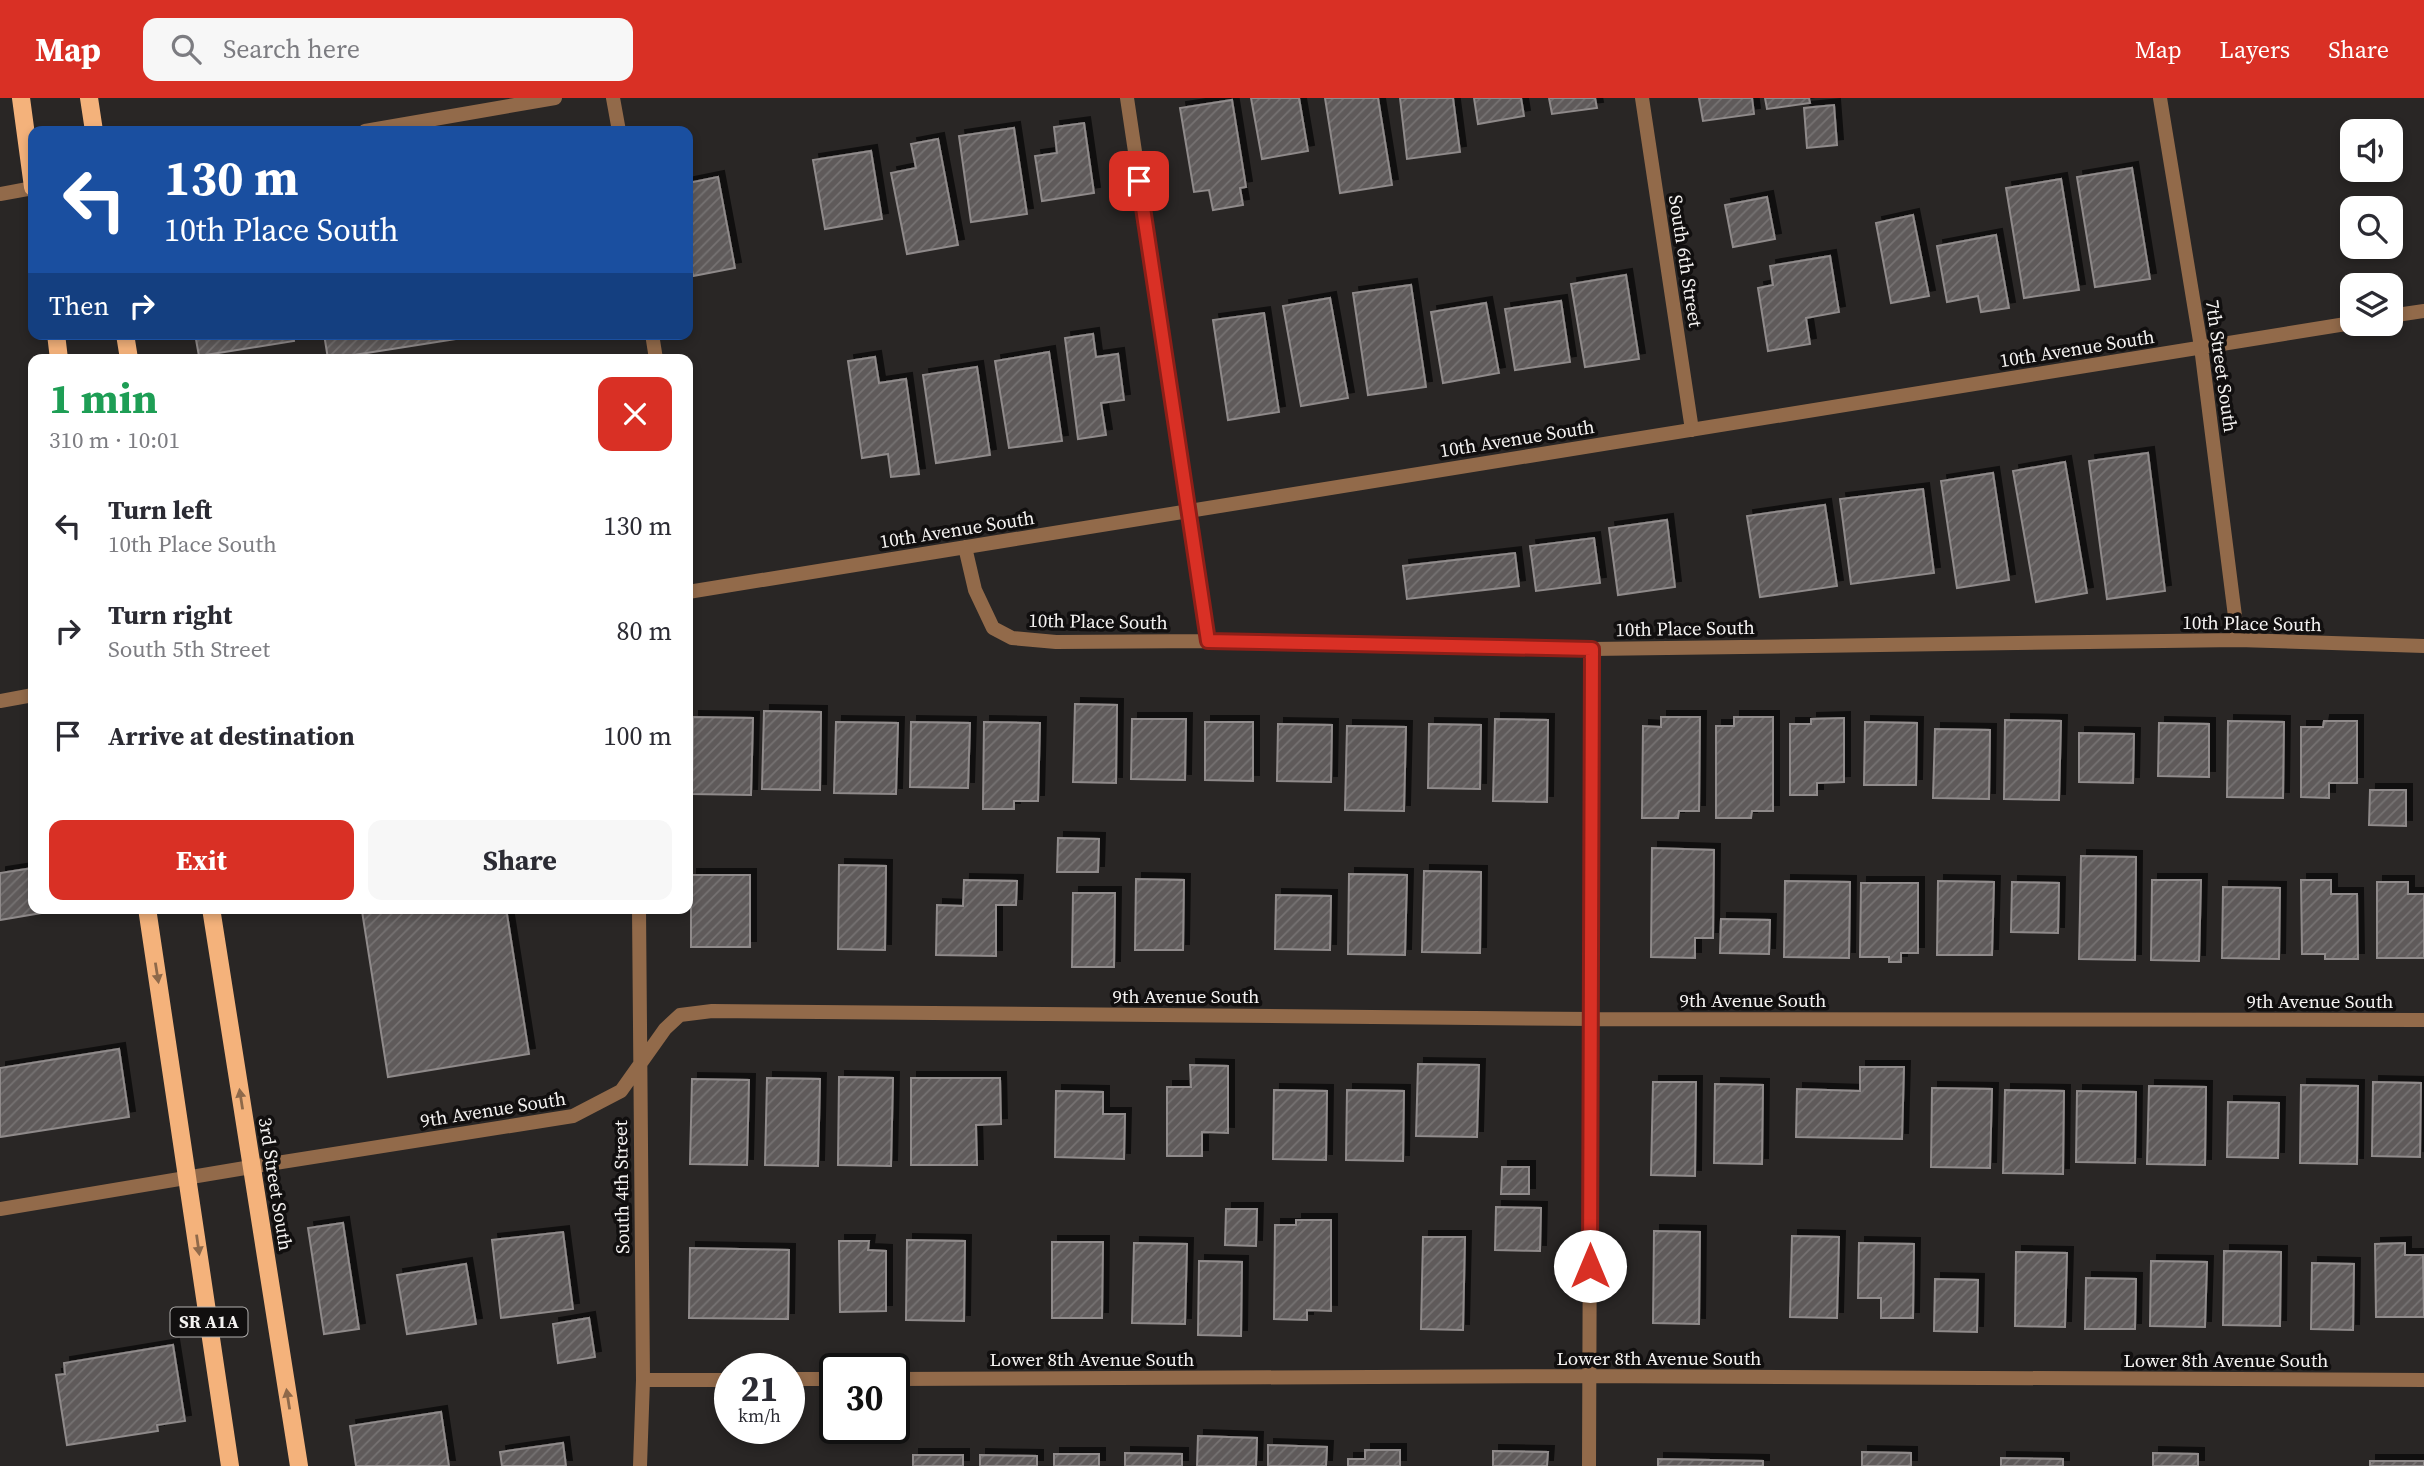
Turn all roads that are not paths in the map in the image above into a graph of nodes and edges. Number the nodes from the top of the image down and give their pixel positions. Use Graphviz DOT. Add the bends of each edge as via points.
graph roads {
  1 [pos="20,98"];
  2 [pos="89,98"];
  3 [pos="555,98"];
  4 [pos="613,98"];
  5 [pos="1127,98"];
  6 [pos="1642,98"];
  7 [pos="2160,98"];
  8 [pos="93,126"];
  9 [pos="394,126"];
  10 [pos="618,126"];
  11 [pos="28,153"];
  12 [pos="28,189"];
  13 [pos="0,194"];
  14 [pos="2424,311"];
  15 [pos="2403,314"];
  16 [pos="2340,325"];
  17 [pos="2201,347"];
  18 [pos="1692,430"];
  19 [pos="1189,511"];
  20 [pos="965,547"];
  21 [pos="693,591"];
  22 [pos="2238,640"];
  23 [pos="1208,641"];
  24 [pos="2424,646"];
  25 [pos="1592,649"];
  26 [pos="28,696"];
  27 [pos="0,701"];
  28 [pos="148,914"];
  29 [pos="212,914"];
  30 [pos="639,914"];
  31 [pos="1592,1019"];
  32 [pos="2424,1020"];
  33 [pos="639,1065"];
  34 [pos="251,1167"];
  35 [pos="188,1177"];
  36 [pos="0,1209"];
  37 [pos="1589,1376"];
  38 [pos="910,1379"];
  39 [pos="643,1380"];
  40 [pos="714,1380"];
  41 [pos="2424,1380"];
  42 [pos="230,1466"];
  43 [pos="299,1466"];
  44 [pos="640,1466"];
  45 [pos="1589,1466"];
  1 -- 11 [label="main road"];
  2 -- 8 [label="main road"];
  3 -- 9 [label="street"];
  4 -- 10 [label="street"];
  5 -- 19 [label="street"];
  6 -- 18 [label="street, South 6th Street"];
  7 -- 17 [label="street, 7th Street South"];
  12 -- 13 [label="street"];
  14 -- 15 [label="street"];
  16 -- 17 [label="street, 10th Avenue South"];
  17 -- 18 [label="street, 10th Avenue South"];
  17 -- 22 [label="street, 7th Street South"];
  18 -- 19 [label="street, 10th Avenue South"];
  19 -- 20 [label="street, 10th Avenue South"];
  19 -- 23 [label="street"];
  20 -- 21 [label="street, 10th Avenue South"];
  20 -- 23 [label="street, 10th Place South" via="975,590 993,628 1012,638"];
  22 -- 24 [label="street, 10th Place South"];
  22 -- 25 [label="street, 10th Place South"];
  23 -- 25 [label="street, 10th Place South"];
  25 -- 31 [label="street"];
  26 -- 27 [label="street"];
  28 -- 35 [label="main road, SR A1A, one-way"];
  34 -- 29 [label="main road, 3rd Street South / SR A1A, one-way"];
  30 -- 33 [label="street, South 4th Street"];
  31 -- 32 [label="street, 9th Avenue South"];
  31 -- 33 [label="street, 9th Avenue South" via="712,1011 680,1015"];
  31 -- 37 [label="street"];
  33 -- 34 [label="street, 9th Avenue South" via="621,1091 573,1116"];
  33 -- 39 [label="street, South 4th Street"];
  34 -- 35 [label="street, 9th Avenue South"];
  43 -- 34 [label="main road, 3rd Street South / SR A1A, one-way"];
  35 -- 36 [label="street, 9th Avenue South"];
  35 -- 42 [label="main road, SR A1A, one-way"];
  37 -- 38 [label="street, Lower 8th Avenue South"];
  37 -- 41 [label="street, Lower 8th Avenue South"];
  37 -- 45 [label="street"];
  39 -- 40 [label="street"];
  39 -- 44 [label="street, South 4th Street"];
}
